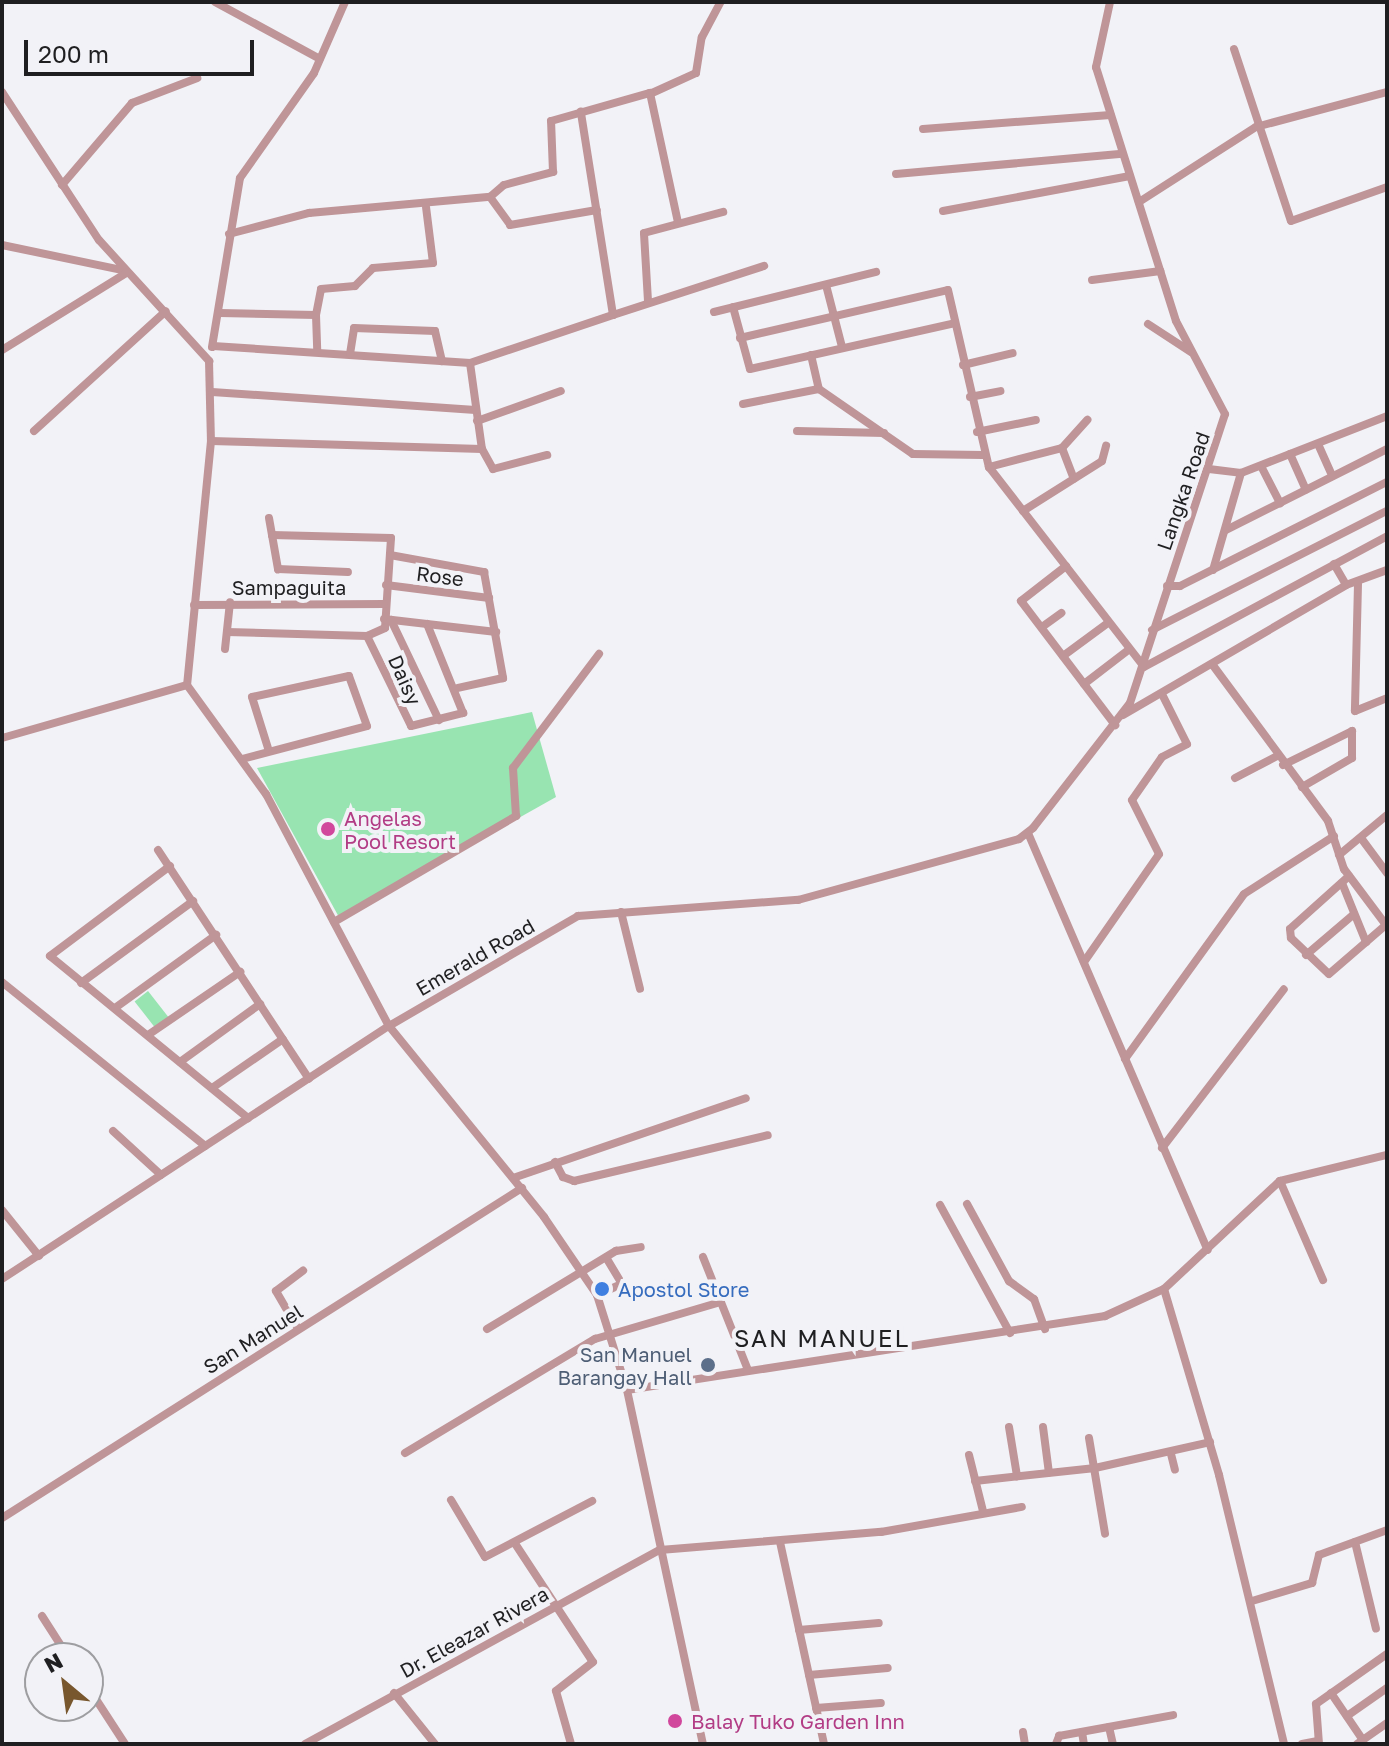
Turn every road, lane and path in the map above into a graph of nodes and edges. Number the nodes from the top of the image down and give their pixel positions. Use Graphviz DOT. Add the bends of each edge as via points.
graph roads {
  1 [pos="215,2"];
  2 [pos="345,2"];
  3 [pos="721,2"];
  4 [pos="1110,2"];
  5 [pos="1234,49"];
  6 [pos="320,59"];
  7 [pos="197,78"];
  8 [pos="2,92"];
  9 [pos="1387,92"];
  10 [pos="652,93"];
  11 [pos="581,112"];
  12 [pos="1110,115"];
  13 [pos="1256,127"];
  14 [pos="923,129"];
  15 [pos="1122,154"];
  16 [pos="896,174"];
  17 [pos="1130,176"];
  18 [pos="62,185"];
  19 [pos="1387,187"];
  20 [pos="490,197"];
  21 [pos="1139,202"];
  22 [pos="426,207"];
  23 [pos="597,210"];
  24 [pos="943,211"];
  25 [pos="723,212"];
  26 [pos="678,222"];
  27 [pos="229,234"];
  28 [pos="2,245"];
  29 [pos="764,266"];
  30 [pos="124,271"];
  31 [pos="1160,271"];
  32 [pos="876,272"];
  33 [pos="1092,280"];
  34 [pos="826,285"];
  35 [pos="648,301"];
  36 [pos="733,307"];
  37 [pos="166,311"];
  38 [pos="714,312"];
  39 [pos="220,313"];
  40 [pos="316,315"];
  41 [pos="613,315"];
  42 [pos="834,317"];
  43 [pos="955,323"];
  44 [pos="1148,324"];
  45 [pos="740,338"];
  46 [pos="213,346"];
  47 [pos="842,347"];
  48 [pos="2,350"];
  49 [pos="317,352"];
  50 [pos="1013,353"];
  51 [pos="1192,353"];
  52 [pos="206,354"];
  53 [pos="350,354"];
  54 [pos="811,355"];
  55 [pos="442,361"];
  56 [pos="470,363"];
  57 [pos="963,365"];
  58 [pos="819,389"];
  59 [pos="561,391"];
  60 [pos="1000,391"];
  61 [pos="212,392"];
  62 [pos="970,397"];
  63 [pos="743,404"];
  64 [pos="475,410"];
  65 [pos="1387,416"];
  66 [pos="1036,420"];
  67 [pos="1087,420"];
  68 [pos="477,421"];
  69 [pos="34,431"];
  70 [pos="797,431"];
  71 [pos="977,432"];
  72 [pos="886,433"];
  73 [pos="211,441"];
  74 [pos="1318,444"];
  75 [pos="1106,446"];
  76 [pos="1062,448"];
  77 [pos="482,449"];
  78 [pos="1387,449"];
  79 [pos="1290,454"];
  80 [pos="547,455"];
  81 [pos="983,455"];
  82 [pos="1261,466"];
  83 [pos="989,467"];
  84 [pos="1209,469"];
  85 [pos="1241,473"];
  86 [pos="1332,476"];
  87 [pos="1074,479"];
  88 [pos="1387,482"];
  89 [pos="1306,490"];
  90 [pos="1280,503"];
  91 [pos="1023,511"];
  92 [pos="1387,511"];
  93 [pos="269,518"];
  94 [pos="1226,530"];
  95 [pos="272,535"];
  96 [pos="1387,536"];
  97 [pos="390,555"];
  98 [pos="1334,564"];
  99 [pos="1066,566"];
  100 [pos="1213,570"];
  101 [pos="1387,570"];
  102 [pos="348,572"];
  103 [pos="1358,584"];
  104 [pos="386,585"];
  105 [pos="1346,585"];
  106 [pos="1167,586"];
  107 [pos="489,598"];
  108 [pos="230,602"];
  109 [pos="384,604"];
  110 [pos="194,605"];
  111 [pos="1061,613"];
  112 [pos="388,619"];
  113 [pos="1108,623"];
  114 [pos="427,624"];
  115 [pos="1042,627"];
  116 [pos="1152,630"];
  117 [pos="227,632"];
  118 [pos="496,632"];
  119 [pos="367,636"];
  120 [pos="225,649"];
  121 [pos="1127,651"];
  122 [pos="599,654"];
  123 [pos="1063,656"];
  124 [pos="1212,664"];
  125 [pos="1141,666"];
  126 [pos="1084,684"];
  127 [pos="187,685"];
  128 [pos="458,688"];
  129 [pos="1163,696"];
  130 [pos="1387,698"];
  131 [pos="1123,715"];
  132 [pos="439,720"];
  133 [pos="1115,725"];
  134 [pos="2,738"];
  135 [pos="268,748"];
  136 [pos="1277,756"];
  137 [pos="242,759"];
  138 [pos="1283,765"];
  139 [pos="1235,778"];
  140 [pos="1302,787"];
  141 [pos="1384,818"];
  142 [pos="1387,829"];
  143 [pos="1028,833"];
  144 [pos="1334,836"];
  145 [pos="1361,838"];
  146 [pos="158,850"];
  147 [pos="1339,855"];
  148 [pos="170,866"];
  149 [pos="1387,873"];
  150 [pos="1346,880"];
  151 [pos="193,901"];
  152 [pos="621,912"];
  153 [pos="1353,915"];
  154 [pos="334,922"];
  155 [pos="1386,925"];
  156 [pos="216,935"];
  157 [pos="1366,942"];
  158 [pos="1306,955"];
  159 [pos="1084,962"];
  160 [pos="240,972"];
  161 [pos="2,982"];
  162 [pos="81,983"];
  163 [pos="640,989"];
  164 [pos="1284,989"];
  165 [pos="260,1004"];
  166 [pos="115,1008"];
  167 [pos="389,1026"];
  168 [pos="148,1035"];
  169 [pos="283,1039"];
  170 [pos="1125,1059"];
  171 [pos="180,1062"];
  172 [pos="309,1079"];
  173 [pos="212,1088"];
  174 [pos="746,1098"];
  175 [pos="248,1118"];
  176 [pos="113,1131"];
  177 [pos="768,1135"];
  178 [pos="205,1146"];
  179 [pos="1162,1148"];
  180 [pos="1387,1155"];
  181 [pos="555,1162"];
  182 [pos="161,1175"];
  183 [pos="513,1178"];
  184 [pos="1280,1181"];
  185 [pos="522,1188"];
  186 [pos="967,1204"];
  187 [pos="940,1205"];
  188 [pos="2,1210"];
  189 [pos="641,1247"];
  190 [pos="1208,1250"];
  191 [pos="39,1256"];
  192 [pos="606,1257"];
  193 [pos="703,1257"];
  194 [pos="303,1271"];
  195 [pos="583,1273"];
  196 [pos="2,1279"];
  197 [pos="1323,1280"];
  198 [pos="1164,1289"];
  199 [pos="597,1295"];
  200 [pos="721,1302"];
  201 [pos="298,1329"];
  202 [pos="487,1329"];
  203 [pos="1045,1329"];
  204 [pos="611,1333"];
  205 [pos="1010,1333"];
  206 [pos="748,1370"];
  207 [pos="627,1390"];
  208 [pos="1009,1427"];
  209 [pos="1043,1427"];
  210 [pos="1089,1438"];
  211 [pos="1210,1442"];
  212 [pos="405,1453"];
  213 [pos="1171,1454"];
  214 [pos="969,1455"];
  215 [pos="1095,1468"];
  216 [pos="1175,1470"];
  217 [pos="1049,1473"];
  218 [pos="1017,1476"];
  219 [pos="975,1481"];
  220 [pos="451,1500"];
  221 [pos="592,1501"];
  222 [pos="1022,1507"];
  223 [pos="983,1511"];
  224 [pos="2,1518"];
  225 [pos="1387,1530"];
  226 [pos="1105,1534"];
  227 [pos="780,1542"];
  228 [pos="1355,1542"];
  229 [pos="516,1545"];
  230 [pos="660,1550"];
  231 [pos="1252,1601"];
  232 [pos="552,1608"];
  233 [pos="42,1616"];
  234 [pos="879,1623"];
  235 [pos="1376,1629"];
  236 [pos="799,1630"];
  237 [pos="59,1642"];
  238 [pos="1387,1654"];
  239 [pos="888,1668"];
  240 [pos="809,1675"];
  241 [pos="1387,1688"];
  242 [pos="394,1693"];
  243 [pos="1331,1693"];
  244 [pos="881,1703"];
  245 [pos="816,1708"];
  246 [pos="104,1712"];
  247 [pos="1173,1715"];
  248 [pos="1347,1716"];
  249 [pos="1387,1723"];
  250 [pos="1109,1727"];
  251 [pos="1023,1732"];
  252 [pos="1082,1732"];
  253 [pos="1319,1742"];
  254 [pos="1360,1742"];
  255 [pos="125,1744"];
  256 [pos="305,1744"];
  257 [pos="435,1744"];
  258 [pos="571,1744"];
  259 [pos="703,1744"];
  260 [pos="824,1744"];
  261 [pos="1025,1744"];
  262 [pos="1056,1744"];
  263 [pos="1084,1744"];
  264 [pos="1113,1744"];
  265 [pos="1284,1744"];
  266 [pos="1302,1744"];
  1 -- 6 [label="street"];
  2 -- 6 [label="street"];
  3 -- 10 [label="street" via="702,37 696,73"];
  4 -- 12 [label="street, Langka Road" via="1095,53"];
  5 -- 13 [label="street"];
  6 -- 27 [label="street" via="240,178"];
  7 -- 18 [label="street" via="132,103"];
  8 -- 18 [label="street"];
  9 -- 13 [label="street"];
  10 -- 11 [label="street"];
  10 -- 26 [label="street"];
  11 -- 20 [label="street" via="549,122 553,172 504,185"];
  11 -- 23 [label="street"];
  12 -- 14 [label="street"];
  12 -- 15 [label="street, Langka Road"];
  13 -- 19 [label="street" via="1294,224"];
  13 -- 21 [label="street"];
  15 -- 16 [label="street"];
  15 -- 17 [label="street, Langka Road"];
  17 -- 21 [label="street, Langka Road"];
  17 -- 24 [label="street"];
  18 -- 30 [label="street"];
  20 -- 22 [label="street"];
  20 -- 23 [label="street" via="510,225"];
  21 -- 31 [label="street, Langka Road"];
  22 -- 27 [label="street" via="309,213"];
  22 -- 40 [label="street" via="433,263 373,268 355,286 321,289"];
  23 -- 41 [label="street"];
  25 -- 26 [label="street"];
  26 -- 35 [label="street" via="644,233"];
  27 -- 39 [label="street"];
  28 -- 30 [label="street"];
  29 -- 35 [label="street"];
  30 -- 37 [label="street"];
  30 -- 48 [label="street"];
  31 -- 33 [label="street"];
  31 -- 51 [label="street, Langka Road"];
  32 -- 34 [label="street"];
  34 -- 36 [label="street"];
  34 -- 42 [label="street"];
  35 -- 41 [label="street"];
  36 -- 38 [label="street"];
  36 -- 45 [label="street"];
  37 -- 52 [label="street"];
  37 -- 69 [label="street"];
  39 -- 40 [label="street"];
  39 -- 46 [label="street"];
  40 -- 49 [label="street"];
  41 -- 56 [label="street"];
  42 -- 43 [label="street" via="946,289"];
  42 -- 45 [label="street"];
  42 -- 47 [label="street"];
  43 -- 47 [label="street"];
  43 -- 57 [label="street"];
  44 -- 51 [label="street"];
  45 -- 54 [label="street" via="747,369"];
  46 -- 49 [label="street"];
  46 -- 52 [label="street"];
  47 -- 54 [label="street"];
  49 -- 53 [label="street"];
  50 -- 57 [label="street"];
  51 -- 84 [label="street, Langka Road" via="1225,407"];
  52 -- 61 [label="street"];
  53 -- 55 [label="street"];
  53 -- 55 [label="street" via="354,328 435,331"];
  54 -- 58 [label="street"];
  55 -- 56 [label="street"];
  56 -- 64 [label="street"];
  57 -- 62 [label="street"];
  58 -- 63 [label="street"];
  58 -- 72 [label="street"];
  59 -- 68 [label="street"];
  60 -- 62 [label="street"];
  61 -- 64 [label="street"];
  61 -- 73 [label="street"];
  62 -- 71 [label="street"];
  64 -- 68 [label="street"];
  65 -- 74 [label="street"];
  66 -- 71 [label="street"];
  67 -- 76 [label="street"];
  68 -- 77 [label="street"];
  70 -- 72 [label="street"];
  71 -- 81 [label="street"];
  72 -- 81 [label="street" via="918,455"];
  73 -- 77 [label="street"];
  73 -- 110 [label="street"];
  74 -- 79 [label="street"];
  74 -- 86 [label="street"];
  75 -- 87 [label="street" via="1104,459"];
  76 -- 83 [label="street"];
  76 -- 87 [label="street"];
  77 -- 80 [label="street" via="496,471"];
  78 -- 86 [label="street"];
  79 -- 82 [label="street"];
  79 -- 89 [label="street"];
  81 -- 83 [label="street"];
  82 -- 85 [label="street"];
  82 -- 90 [label="street"];
  83 -- 91 [label="street"];
  84 -- 85 [label="street"];
  84 -- 106 [label="street, Langka Road"];
  85 -- 94 [label="street"];
  86 -- 89 [label="street"];
  87 -- 91 [label="street"];
  88 -- 100 [label="street"];
  89 -- 90 [label="street"];
  90 -- 94 [label="street"];
  91 -- 99 [label="street"];
  92 -- 116 [label="street"];
  93 -- 95 [label="street"];
  94 -- 100 [label="street"];
  95 -- 97 [label="street" via="385,535"];
  95 -- 102 [label="street" via="278,569"];
  96 -- 98 [label="street"];
  97 -- 104 [label="street"];
  97 -- 107 [label="street" via="480,568"];
  98 -- 105 [label="street"];
  98 -- 125 [label="street"];
  99 -- 113 [label="street"];
  99 -- 115 [label="street" via="1021,599"];
  100 -- 106 [label="street"];
  101 -- 103 [label="street"];
  103 -- 105 [label="street"];
  103 -- 130 [label="street" via="1355,711"];
  104 -- 107 [label="street, Rose"];
  104 -- 109 [label="street"];
  105 -- 124 [label="street"];
  106 -- 116 [label="street, Langka Road"];
  107 -- 118 [label="street"];
  108 -- 109 [label="street, Sampaguita"];
  108 -- 110 [label="street, Sampaguita"];
  108 -- 117 [label="street"];
  109 -- 112 [label="street"];
  110 -- 127 [label="street"];
  111 -- 115 [label="street"];
  112 -- 114 [label="street"];
  112 -- 119 [label="street" via="385,630"];
  112 -- 132 [label="street"];
  113 -- 121 [label="street"];
  113 -- 123 [label="street"];
  114 -- 118 [label="street"];
  114 -- 128 [label="street"];
  115 -- 123 [label="street"];
  116 -- 125 [label="street, Langka Road"];
  117 -- 119 [label="street, Daisy"];
  117 -- 120 [label="street"];
  118 -- 128 [label="street" via="503,678"];
  119 -- 132 [label="street, Daisy" via="408,725"];
  121 -- 125 [label="street"];
  121 -- 126 [label="street"];
  122 -- 154 [label="street" via="513,768 516,816"];
  123 -- 126 [label="street"];
  124 -- 129 [label="street"];
  124 -- 136 [label="street"];
  125 -- 131 [label="street, Langka Road"];
  126 -- 133 [label="street"];
  127 -- 134 [label="street"];
  127 -- 137 [label="street"];
  128 -- 132 [label="street, Daisy" via="463,713"];
  129 -- 131 [label="street"];
  129 -- 159 [label="street" via="1187,744 1162,757 1132,800 1159,854"];
  131 -- 133 [label="street, Langka Road"];
  133 -- 143 [label="street, Langka Road"];
  135 -- 135 [label="street" via="367,726 349,676 252,697"];
  135 -- 137 [label="street"];
  136 -- 138 [label="street"];
  136 -- 139 [label="street"];
  137 -- 154 [label="street"];
  138 -- 140 [label="street"];
  138 -- 140 [label="street" via="1352,731 1352,758"];
  140 -- 144 [label="street"];
  141 -- 142 [label="street"];
  141 -- 145 [label="street"];
  143 -- 152 [label="street, Emerald Road" via="798,900"];
  143 -- 159 [label="street"];
  144 -- 147 [label="street"];
  144 -- 170 [label="street" via="1244,894"];
  145 -- 147 [label="street"];
  145 -- 149 [label="street"];
  146 -- 148 [label="street"];
  147 -- 150 [label="street"];
  148 -- 151 [label="street"];
  148 -- 162 [label="street" via="50,953"];
  150 -- 153 [label="street"];
  150 -- 155 [label="street"];
  150 -- 158 [label="street" via="1289,931"];
  151 -- 156 [label="street"];
  151 -- 162 [label="street"];
  152 -- 163 [label="street"];
  152 -- 167 [label="street, Emerald Road" via="573,918"];
  153 -- 157 [label="street"];
  153 -- 158 [label="street"];
  154 -- 167 [label="street"];
  155 -- 157 [label="street"];
  156 -- 160 [label="street"];
  156 -- 166 [label="street"];
  157 -- 158 [label="street" via="1329,974"];
  159 -- 170 [label="street"];
  160 -- 165 [label="street"];
  160 -- 168 [label="street"];
  161 -- 178 [label="street"];
  162 -- 166 [label="street"];
  164 -- 179 [label="street"];
  165 -- 169 [label="street"];
  165 -- 171 [label="street"];
  166 -- 168 [label="street"];
  167 -- 172 [label="street, Emerald Road"];
  167 -- 183 [label="street"];
  168 -- 171 [label="street"];
  169 -- 172 [label="street"];
  169 -- 173 [label="street"];
  170 -- 179 [label="street"];
  171 -- 173 [label="street"];
  172 -- 175 [label="street, Emerald Road"];
  173 -- 175 [label="street"];
  174 -- 181 [label="street"];
  175 -- 178 [label="street, Emerald Road"];
  176 -- 182 [label="street"];
  177 -- 181 [label="street" via="574,1181 563,1177"];
  178 -- 182 [label="street, Emerald Road"];
  179 -- 190 [label="street"];
  180 -- 184 [label="street"];
  181 -- 183 [label="street"];
  182 -- 191 [label="street, Emerald Road"];
  183 -- 185 [label="street"];
  184 -- 190 [label="street"];
  184 -- 197 [label="street"];
  185 -- 195 [label="street"];
  185 -- 201 [label="street, San Manuel"];
  186 -- 203 [label="street" via="1009,1281 1034,1299"];
  187 -- 205 [label="street"];
  188 -- 191 [label="street"];
  189 -- 192 [label="street"];
  190 -- 198 [label="street"];
  191 -- 196 [label="street, Emerald Road"];
  192 -- 195 [label="street"];
  192 -- 199 [label="street" via="622,1284"];
  193 -- 200 [label="street"];
  194 -- 201 [label="street" via="276,1291"];
  195 -- 199 [label="street"];
  195 -- 202 [label="street"];
  198 -- 203 [label="street" via="1105,1316"];
  198 -- 211 [label="street"];
  199 -- 204 [label="street"];
  200 -- 204 [label="street"];
  200 -- 206 [label="street"];
  201 -- 224 [label="street, San Manuel"];
  203 -- 205 [label="street"];
  204 -- 207 [label="street"];
  204 -- 212 [label="street"];
  205 -- 206 [label="street"];
  206 -- 207 [label="street"];
  207 -- 230 [label="street"];
  208 -- 218 [label="street"];
  209 -- 217 [label="street"];
  210 -- 215 [label="street"];
  211 -- 213 [label="street"];
  211 -- 231 [label="street"];
  213 -- 215 [label="street"];
  213 -- 216 [label="street"];
  214 -- 219 [label="street"];
  215 -- 217 [label="street"];
  215 -- 226 [label="street"];
  217 -- 218 [label="street"];
  218 -- 219 [label="street"];
  219 -- 223 [label="street"];
  220 -- 229 [label="street" via="482,1555"];
  221 -- 229 [label="street"];
  222 -- 223 [label="street"];
  223 -- 227 [label="street"];
  225 -- 228 [label="street"];
  227 -- 230 [label="street"];
  227 -- 236 [label="street"];
  228 -- 231 [label="street" via="1317,1557 1312,1583"];
  228 -- 235 [label="street"];
  229 -- 232 [label="street"];
  230 -- 232 [label="street, Dr. Eleazar Rivera"];
  230 -- 259 [label="street"];
  231 -- 265 [label="street"];
  232 -- 242 [label="street, Dr. Eleazar Rivera"];
  232 -- 258 [label="street" via="593,1662 555,1693"];
  233 -- 237 [label="street"];
  234 -- 236 [label="street"];
  236 -- 240 [label="street"];
  238 -- 243 [label="street"];
  239 -- 240 [label="street"];
  240 -- 245 [label="street"];
  241 -- 248 [label="street"];
  242 -- 256 [label="street, Dr. Eleazar Rivera"];
  242 -- 257 [label="street"];
  243 -- 248 [label="street"];
  243 -- 253 [label="street" via="1315,1707"];
  244 -- 245 [label="street"];
  245 -- 260 [label="street"];
  246 -- 255 [label="street"];
  247 -- 250 [label="street"];
  248 -- 254 [label="street"];
  249 -- 254 [label="street"];
  250 -- 252 [label="street"];
  250 -- 264 [label="street"];
  251 -- 261 [label="street"];
  252 -- 262 [label="street" via="1059,1736"];
  252 -- 263 [label="street"];
  253 -- 266 [label="street"];
}
